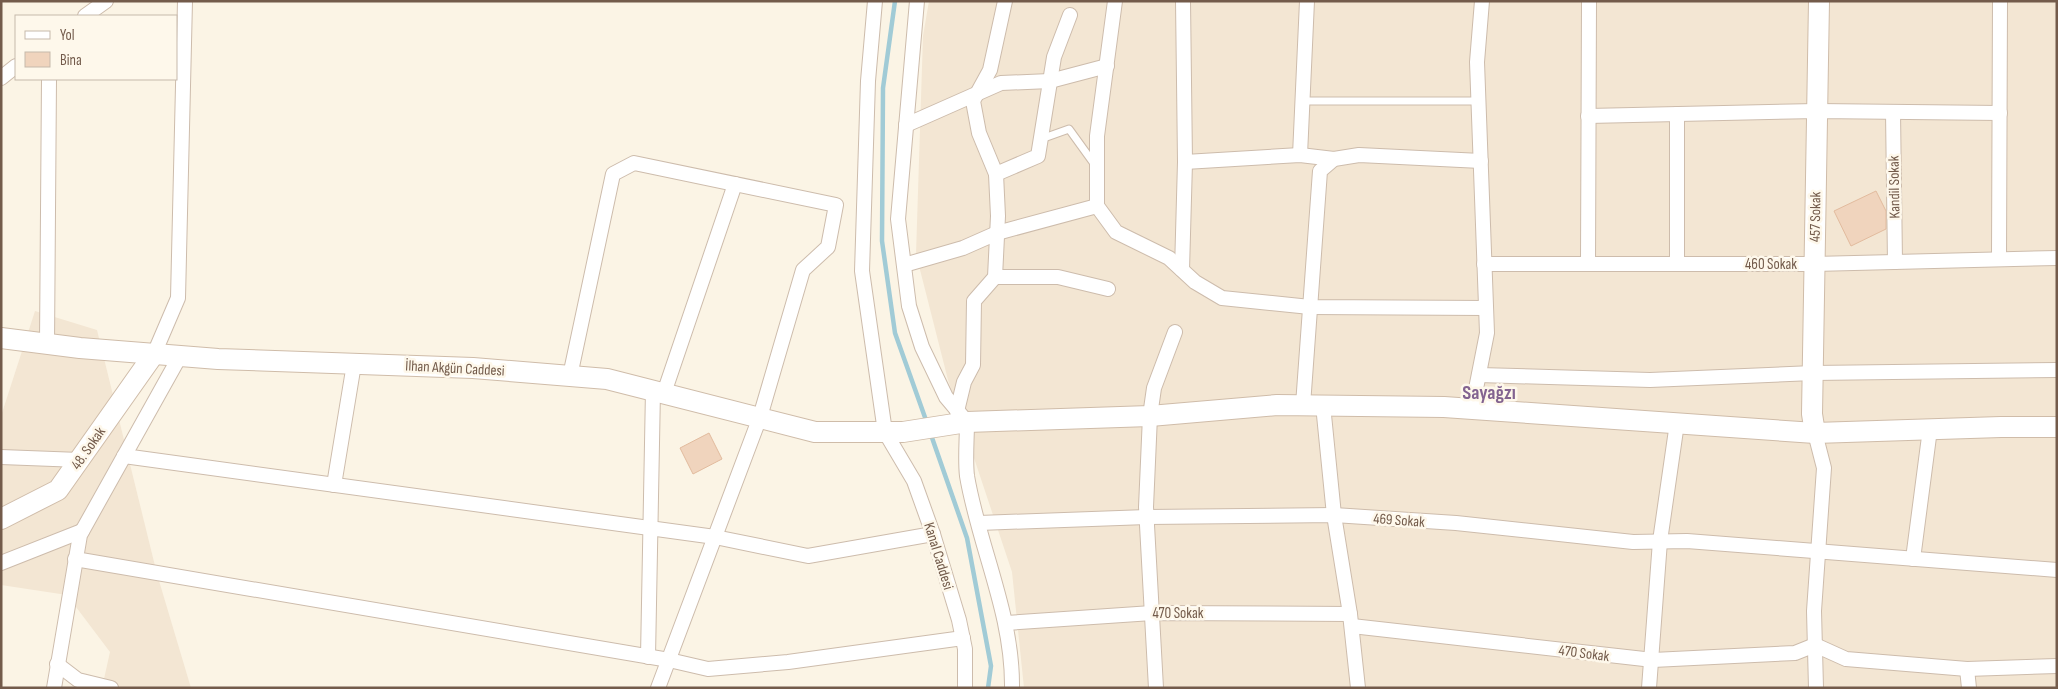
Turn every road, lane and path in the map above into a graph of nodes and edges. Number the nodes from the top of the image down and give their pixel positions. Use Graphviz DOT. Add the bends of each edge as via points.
graph roads {
  1 [pos="106,1"];
  2 [pos="185,1"];
  3 [pos="875,1"];
  4 [pos="916,1"];
  5 [pos="1005,1"];
  6 [pos="1115,1"];
  7 [pos="1183,1"];
  8 [pos="1307,1"];
  9 [pos="1482,1"];
  10 [pos="1589,1"];
  11 [pos="1819,1"];
  12 [pos="2000,1"];
  13 [pos="86,15"];
  14 [pos="1070,15"];
  15 [pos="1107,66"];
  16 [pos="15,67"];
  17 [pos="1,78"];
  18 [pos="49,80"];
  19 [pos="1050,81"];
  20 [pos="979,91"];
  21 [pos="1303,101"];
  22 [pos="1479,101"];
  23 [pos="1817,112"];
  24 [pos="1893,112"];
  25 [pos="2000,113"];
  26 [pos="1678,114"];
  27 [pos="1588,116"];
  28 [pos="906,124"];
  29 [pos="1040,139"];
  30 [pos="1300,155"];
  31 [pos="1334,159"];
  32 [pos="1481,161"];
  33 [pos="1185,162"];
  34 [pos="1097,168"];
  35 [pos="996,174"];
  36 [pos="735,184"];
  37 [pos="1097,206"];
  38 [pos="997,233"];
  39 [pos="2057,258"];
  40 [pos="1999,259"];
  41 [pos="1895,262"];
  42 [pos="1588,263"];
  43 [pos="1484,264"];
  44 [pos="1677,264"];
  45 [pos="1814,264"];
  46 [pos="904,265"];
  47 [pos="1182,270"];
  48 [pos="995,277"];
  49 [pos="1108,289"];
  50 [pos="1310,307"];
  51 [pos="1486,308"];
  52 [pos="1175,332"];
  53 [pos="1,338"];
  54 [pos="47,344"];
  55 [pos="154,354"];
  56 [pos="180,356"];
  57 [pos="354,364"];
  58 [pos="2057,370"];
  59 [pos="1813,372"];
  60 [pos="1479,375"];
  61 [pos="570,376"];
  62 [pos="659,392"];
  63 [pos="1303,405"];
  64 [pos="1323,405"];
  65 [pos="1472,409"];
  66 [pos="1150,416"];
  67 [pos="760,418"];
  68 [pos="959,419"];
  69 [pos="1677,423"];
  70 [pos="2057,427"];
  71 [pos="1930,429"];
  72 [pos="894,432"];
  73 [pos="1815,433"];
  74 [pos="124,456"];
  75 [pos="1,457"];
  76 [pos="80,460"];
  77 [pos="334,485"];
  78 [pos="1334,515"];
  79 [pos="1146,517"];
  80 [pos="1,518"];
  81 [pos="979,523"];
  82 [pos="650,528"];
  83 [pos="82,531"];
  84 [pos="933,534"];
  85 [pos="715,537"];
  86 [pos="1660,542"];
  87 [pos="1818,552"];
  88 [pos="76,559"];
  89 [pos="1913,559"];
  90 [pos="1,564"];
  91 [pos="2057,570"];
  92 [pos="1152,613"];
  93 [pos="1351,620"];
  94 [pos="1006,623"];
  95 [pos="963,638"];
  96 [pos="1815,645"];
  97 [pos="648,656"];
  98 [pos="669,660"];
  99 [pos="1652,660"];
  100 [pos="57,664"];
  101 [pos="2057,666"];
  102 [pos="1967,669"];
  103 [pos="54,688"];
  104 [pos="111,688"];
  105 [pos="658,688"];
  106 [pos="965,688"];
  107 [pos="1012,688"];
  108 [pos="1156,688"];
  109 [pos="1358,688"];
  110 [pos="1650,688"];
  111 [pos="1816,688"];
  112 [pos="1969,688"];
  1 -- 13 [label="street"];
  2 -- 55 [label="street" via="178,298"];
  3 -- 72 [label="street" via="868,81 862,271"];
  4 -- 28 [label="street"];
  5 -- 20 [label="street" via="990,70"];
  6 -- 15 [label="street"];
  7 -- 33 [label="street"];
  8 -- 21 [label="street"];
  9 -- 22 [label="street" via="1477,62"];
  10 -- 27 [label="street"];
  11 -- 23 [label="main road, 457 Sokak"];
  12 -- 25 [label="street"];
  14 -- 19 [label="street" via="1054,57"];
  15 -- 19 [label="street"];
  15 -- 34 [label="street" via="1097,136"];
  16 -- 17 [label="street"];
  18 -- 54 [label="street"];
  19 -- 20 [label="street" via="1000,82"];
  19 -- 29 [label="street"];
  20 -- 28 [label="street"];
  20 -- 35 [label="street" via="973,102 978,133"];
  21 -- 22 [label="lane"];
  21 -- 30 [label="street"];
  22 -- 32 [label="street"];
  23 -- 24 [label="street"];
  23 -- 26 [label="street"];
  23 -- 45 [label="main road, 457 Sokak"];
  24 -- 25 [label="street"];
  24 -- 41 [label="street, Kandil Sokak"];
  25 -- 40 [label="street"];
  26 -- 27 [label="street"];
  26 -- 44 [label="street"];
  27 -- 42 [label="street"];
  28 -- 46 [label="street" via="898,219"];
  29 -- 34 [label="lane" via="1069,129"];
  29 -- 35 [label="street" via="1038,156"];
  30 -- 31 [label="street"];
  30 -- 33 [label="street"];
  31 -- 32 [label="street" via="1359,155"];
  31 -- 50 [label="street" via="1320,171"];
  32 -- 43 [label="street"];
  33 -- 47 [label="street"];
  34 -- 37 [label="street"];
  35 -- 38 [label="street"];
  36 -- 61 [label="street" via="634,163 613,174"];
  36 -- 62 [label="street"];
  36 -- 67 [label="street" via="836,205 828,247 803,270"];
  37 -- 38 [label="street"];
  37 -- 47 [label="street" via="1116,232 1169,258"];
  38 -- 46 [label="street" via="963,248"];
  38 -- 48 [label="street"];
  39 -- 40 [label="street, 460 Sokak"];
  40 -- 41 [label="street, 460 Sokak"];
  41 -- 45 [label="street, 460 Sokak"];
  42 -- 43 [label="street, 460 Sokak"];
  42 -- 44 [label="street, 460 Sokak"];
  43 -- 51 [label="street"];
  44 -- 45 [label="street, 460 Sokak"];
  45 -- 59 [label="main road, 457 Sokak"];
  46 -- 68 [label="street" via="908,306 922,347"];
  47 -- 50 [label="street" via="1222,298"];
  48 -- 49 [label="street" via="1058,277"];
  48 -- 68 [label="street" via="974,301 973,364 964,382"];
  50 -- 51 [label="street"];
  50 -- 63 [label="street"];
  51 -- 60 [label="street" via="1487,333"];
  52 -- 66 [label="street" via="1154,388"];
  53 -- 54 [label="main road, İlhan Akgün Caddesi"];
  54 -- 55 [label="main road, İlhan Akgün Caddesi"];
  55 -- 56 [label="main road, İlhan Akgün Caddesi"];
  55 -- 76 [label="main road, 48. Sokak"];
  56 -- 57 [label="main road, İlhan Akgün Caddesi"];
  56 -- 74 [label="street"];
  57 -- 61 [label="main road, İlhan Akgün Caddesi" via="473,368"];
  57 -- 77 [label="street"];
  58 -- 59 [label="street"];
  59 -- 60 [label="street" via="1650,380"];
  59 -- 73 [label="main road, 457 Sokak"];
  60 -- 65 [label="street"];
  61 -- 62 [label="main road, İlhan Akgün Caddesi" via="607,379"];
  62 -- 67 [label="main road, İlhan Akgün Caddesi"];
  62 -- 82 [label="street"];
  63 -- 64 [label="main road, İlhan Akgün Caddesi"];
  63 -- 66 [label="main road, İlhan Akgün Caddesi"];
  64 -- 65 [label="main road, İlhan Akgün Caddesi"];
  64 -- 78 [label="street"];
  65 -- 69 [label="main road, İlhan Akgün Caddesi"];
  66 -- 68 [label="main road, İlhan Akgün Caddesi"];
  66 -- 79 [label="street"];
  67 -- 72 [label="main road, İlhan Akgün Caddesi" via="815,432"];
  67 -- 85 [label="street"];
  68 -- 72 [label="main road, İlhan Akgün Caddesi"];
  68 -- 81 [label="street" via="967,474"];
  69 -- 73 [label="main road, İlhan Akgün Caddesi"];
  69 -- 86 [label="street"];
  70 -- 71 [label="main road, İlhan Akgün Caddesi"];
  71 -- 73 [label="main road, İlhan Akgün Caddesi"];
  71 -- 89 [label="street"];
  72 -- 84 [label="street, Kanal Caddesi"];
  73 -- 87 [label="street" via="1824,468"];
  74 -- 77 [label="street"];
  74 -- 83 [label="street"];
  75 -- 76 [label="street"];
  76 -- 80 [label="main road, 48. Sokak" via="58,490"];
  77 -- 82 [label="street"];
  78 -- 79 [label="street, 469 Sokak"];
  78 -- 86 [label="street, 469 Sokak"];
  78 -- 93 [label="street"];
  79 -- 81 [label="street, 469 Sokak"];
  79 -- 92 [label="street"];
  81 -- 94 [label="street"];
  82 -- 85 [label="street"];
  82 -- 97 [label="street"];
  83 -- 88 [label="street"];
  83 -- 90 [label="street"];
  84 -- 85 [label="street" via="808,556"];
  84 -- 95 [label="street, Kanal Caddesi"];
  85 -- 98 [label="street"];
  86 -- 87 [label="street, 469 Sokak" via="1686,541"];
  86 -- 99 [label="street"];
  87 -- 89 [label="street, 469 Sokak"];
  87 -- 96 [label="street"];
  88 -- 97 [label="street"];
  88 -- 100 [label="street"];
  89 -- 91 [label="street, 469 Sokak"];
  92 -- 93 [label="street, 470 Sokak"];
  92 -- 94 [label="street, 470 Sokak"];
  92 -- 108 [label="street"];
  93 -- 99 [label="street, 470 Sokak"];
  93 -- 109 [label="street"];
  94 -- 107 [label="street"];
  95 -- 98 [label="street" via="788,662 708,669"];
  95 -- 106 [label="street, Kanal Caddesi" via="967,673"];
  96 -- 99 [label="street, 470 Sokak" via="1796,653"];
  96 -- 102 [label="street" via="1846,659"];
  96 -- 111 [label="street"];
  97 -- 98 [label="street"];
  98 -- 105 [label="street"];
  99 -- 110 [label="street"];
  100 -- 103 [label="street"];
  100 -- 104 [label="street" via="78,680"];
  101 -- 102 [label="street"];
  102 -- 112 [label="street"];
}
